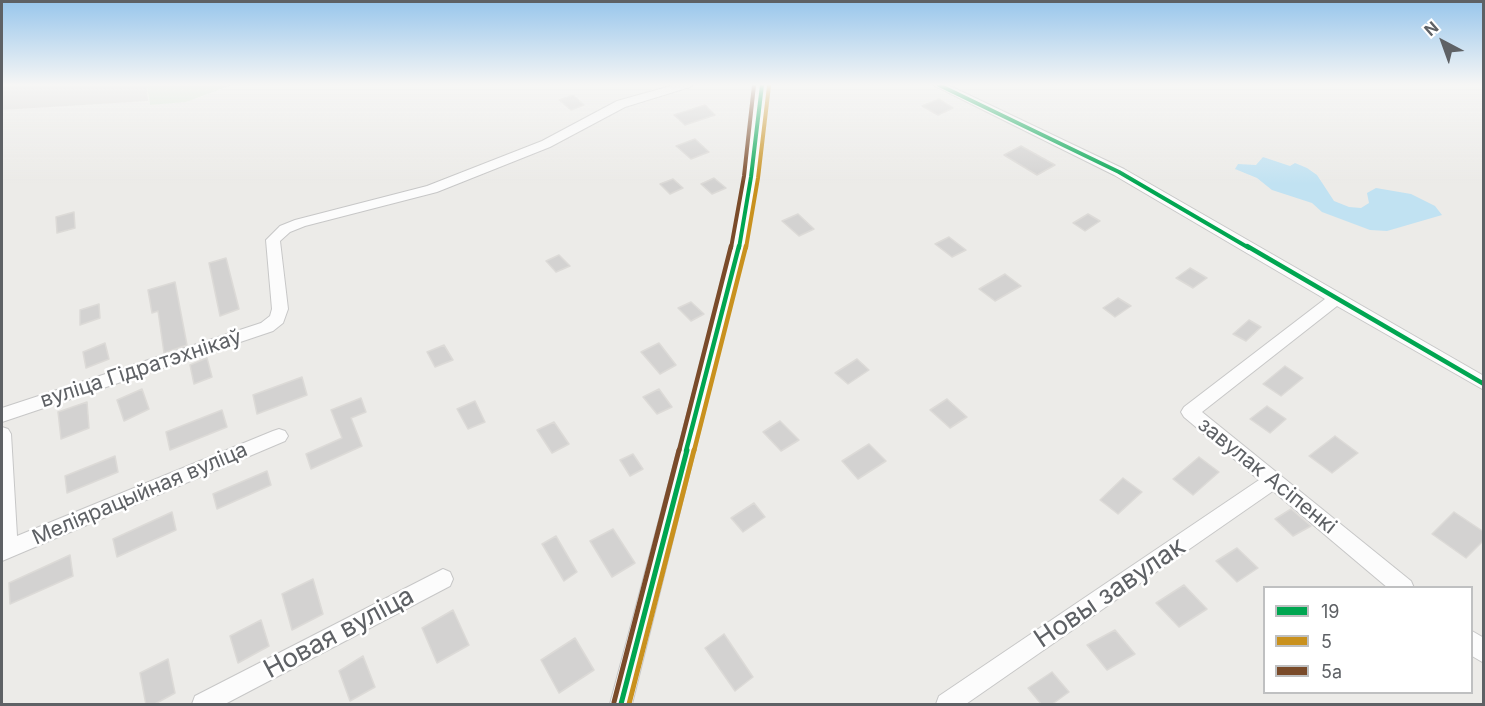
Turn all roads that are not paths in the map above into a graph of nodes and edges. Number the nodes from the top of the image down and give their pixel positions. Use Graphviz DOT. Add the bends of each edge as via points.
graph roads {
  1 [pos="595,118"];
  2 [pos="758,118"];
  3 [pos="1010,118"];
  4 [pos="1335,299"];
  5 [pos="1484,384"];
  6 [pos="2,415"];
  7 [pos="2,434"];
  8 [pos="279,436"];
  9 [pos="1273,481"];
  10 [pos="5,551"];
  11 [pos="443,579"];
  12 [pos="1402,586"];
  13 [pos="203,705"];
  14 [pos="621,705"];
  15 [pos="947,705"];
  1 -- 6 [label="street, вуліца Гідратэхнікаў" via="546,144 432,189 285,229 273,240 280,309 277,319 267,327"];
  2 -- 14 [label="street" via="740,242"];
  3 -- 4 [label="street" via="1119,172"];
  4 -- 5 [label="street"];
  4 -- 9 [label="street, завулак Асіпенкі" via="1190,412"];
  7 -- 10 [label="street"];
  8 -- 10 [label="street, Меліярацыйная вуліца"];
  9 -- 12 [label="street, завулак Асіпенкі"];
  9 -- 15 [label="street, Новы завулак"];
  11 -- 13 [label="street, Новая вуліца"];
}
